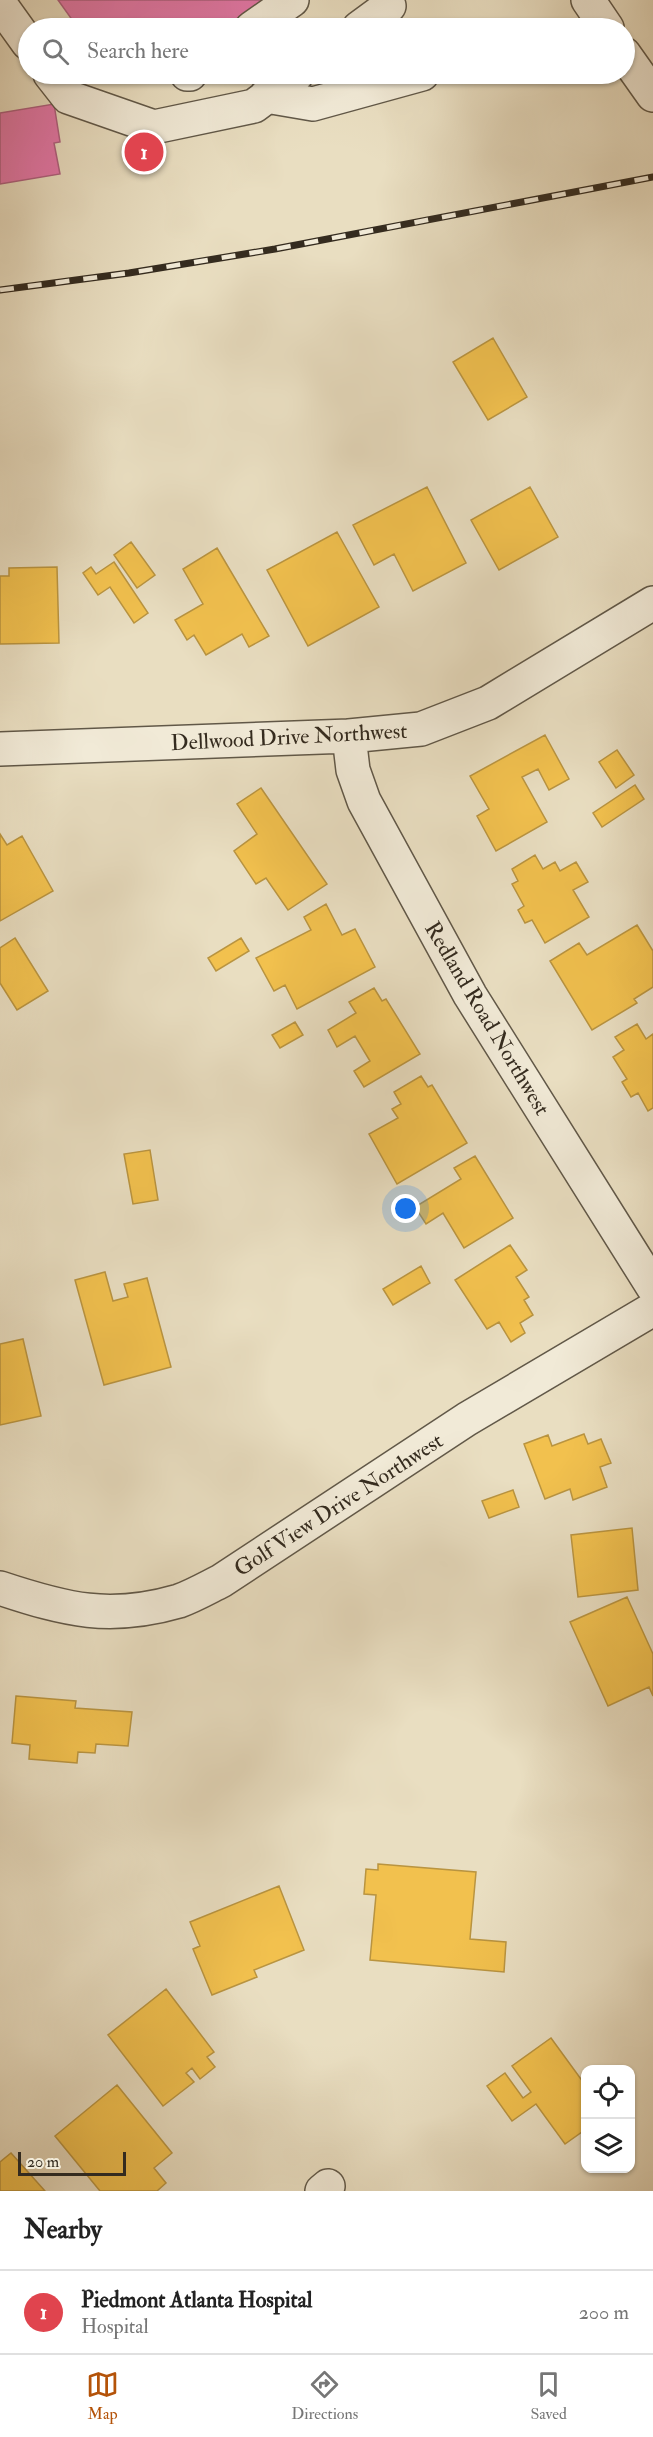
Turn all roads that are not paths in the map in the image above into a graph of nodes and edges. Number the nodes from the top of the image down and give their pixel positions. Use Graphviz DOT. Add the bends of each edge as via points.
graph roads {
  1 [pos="292,0"];
  2 [pos="588,0"];
  3 [pos="0,4"];
  4 [pos="394,11"];
  5 [pos="266,18"];
  6 [pos="379,18"];
  7 [pos="600,18"];
  8 [pos="18,29"];
  9 [pos="635,70"];
  10 [pos="58,84"];
  11 [pos="283,84"];
  12 [pos="386,84"];
  13 [pos="266,96"];
  14 [pos="653,96"];
  15 [pos="653,603"];
  16 [pos="349,736"];
  17 [pos="0,749"];
  18 [pos="653,1287"];
  19 [pos="653,1309"];
  20 [pos="0,1588"];
  1 -- 5 [label="street"];
  2 -- 7 [label="street"];
  3 -- 8 [label="street"];
  4 -- 6 [label="street"];
  9 -- 14 [label="street"];
  10 -- 13 [label="street" via="68,97 154,127 254,106"];
  11 -- 13 [label="street"];
  12 -- 13 [label="street" via="313,104"];
  15 -- 16 [label="street, Dellwood Drive Northwest" via="488,703 421,729"];
  16 -- 17 [label="street, Dellwood Drive Northwest"];
  16 -- 18 [label="street, Redland Road Northwest" via="353,770 364,801 470,995"];
  19 -- 20 [label="street, Golf View Drive Northwest" via="467,1419 220,1581 181,1600 135,1611 88,1612"];
}
